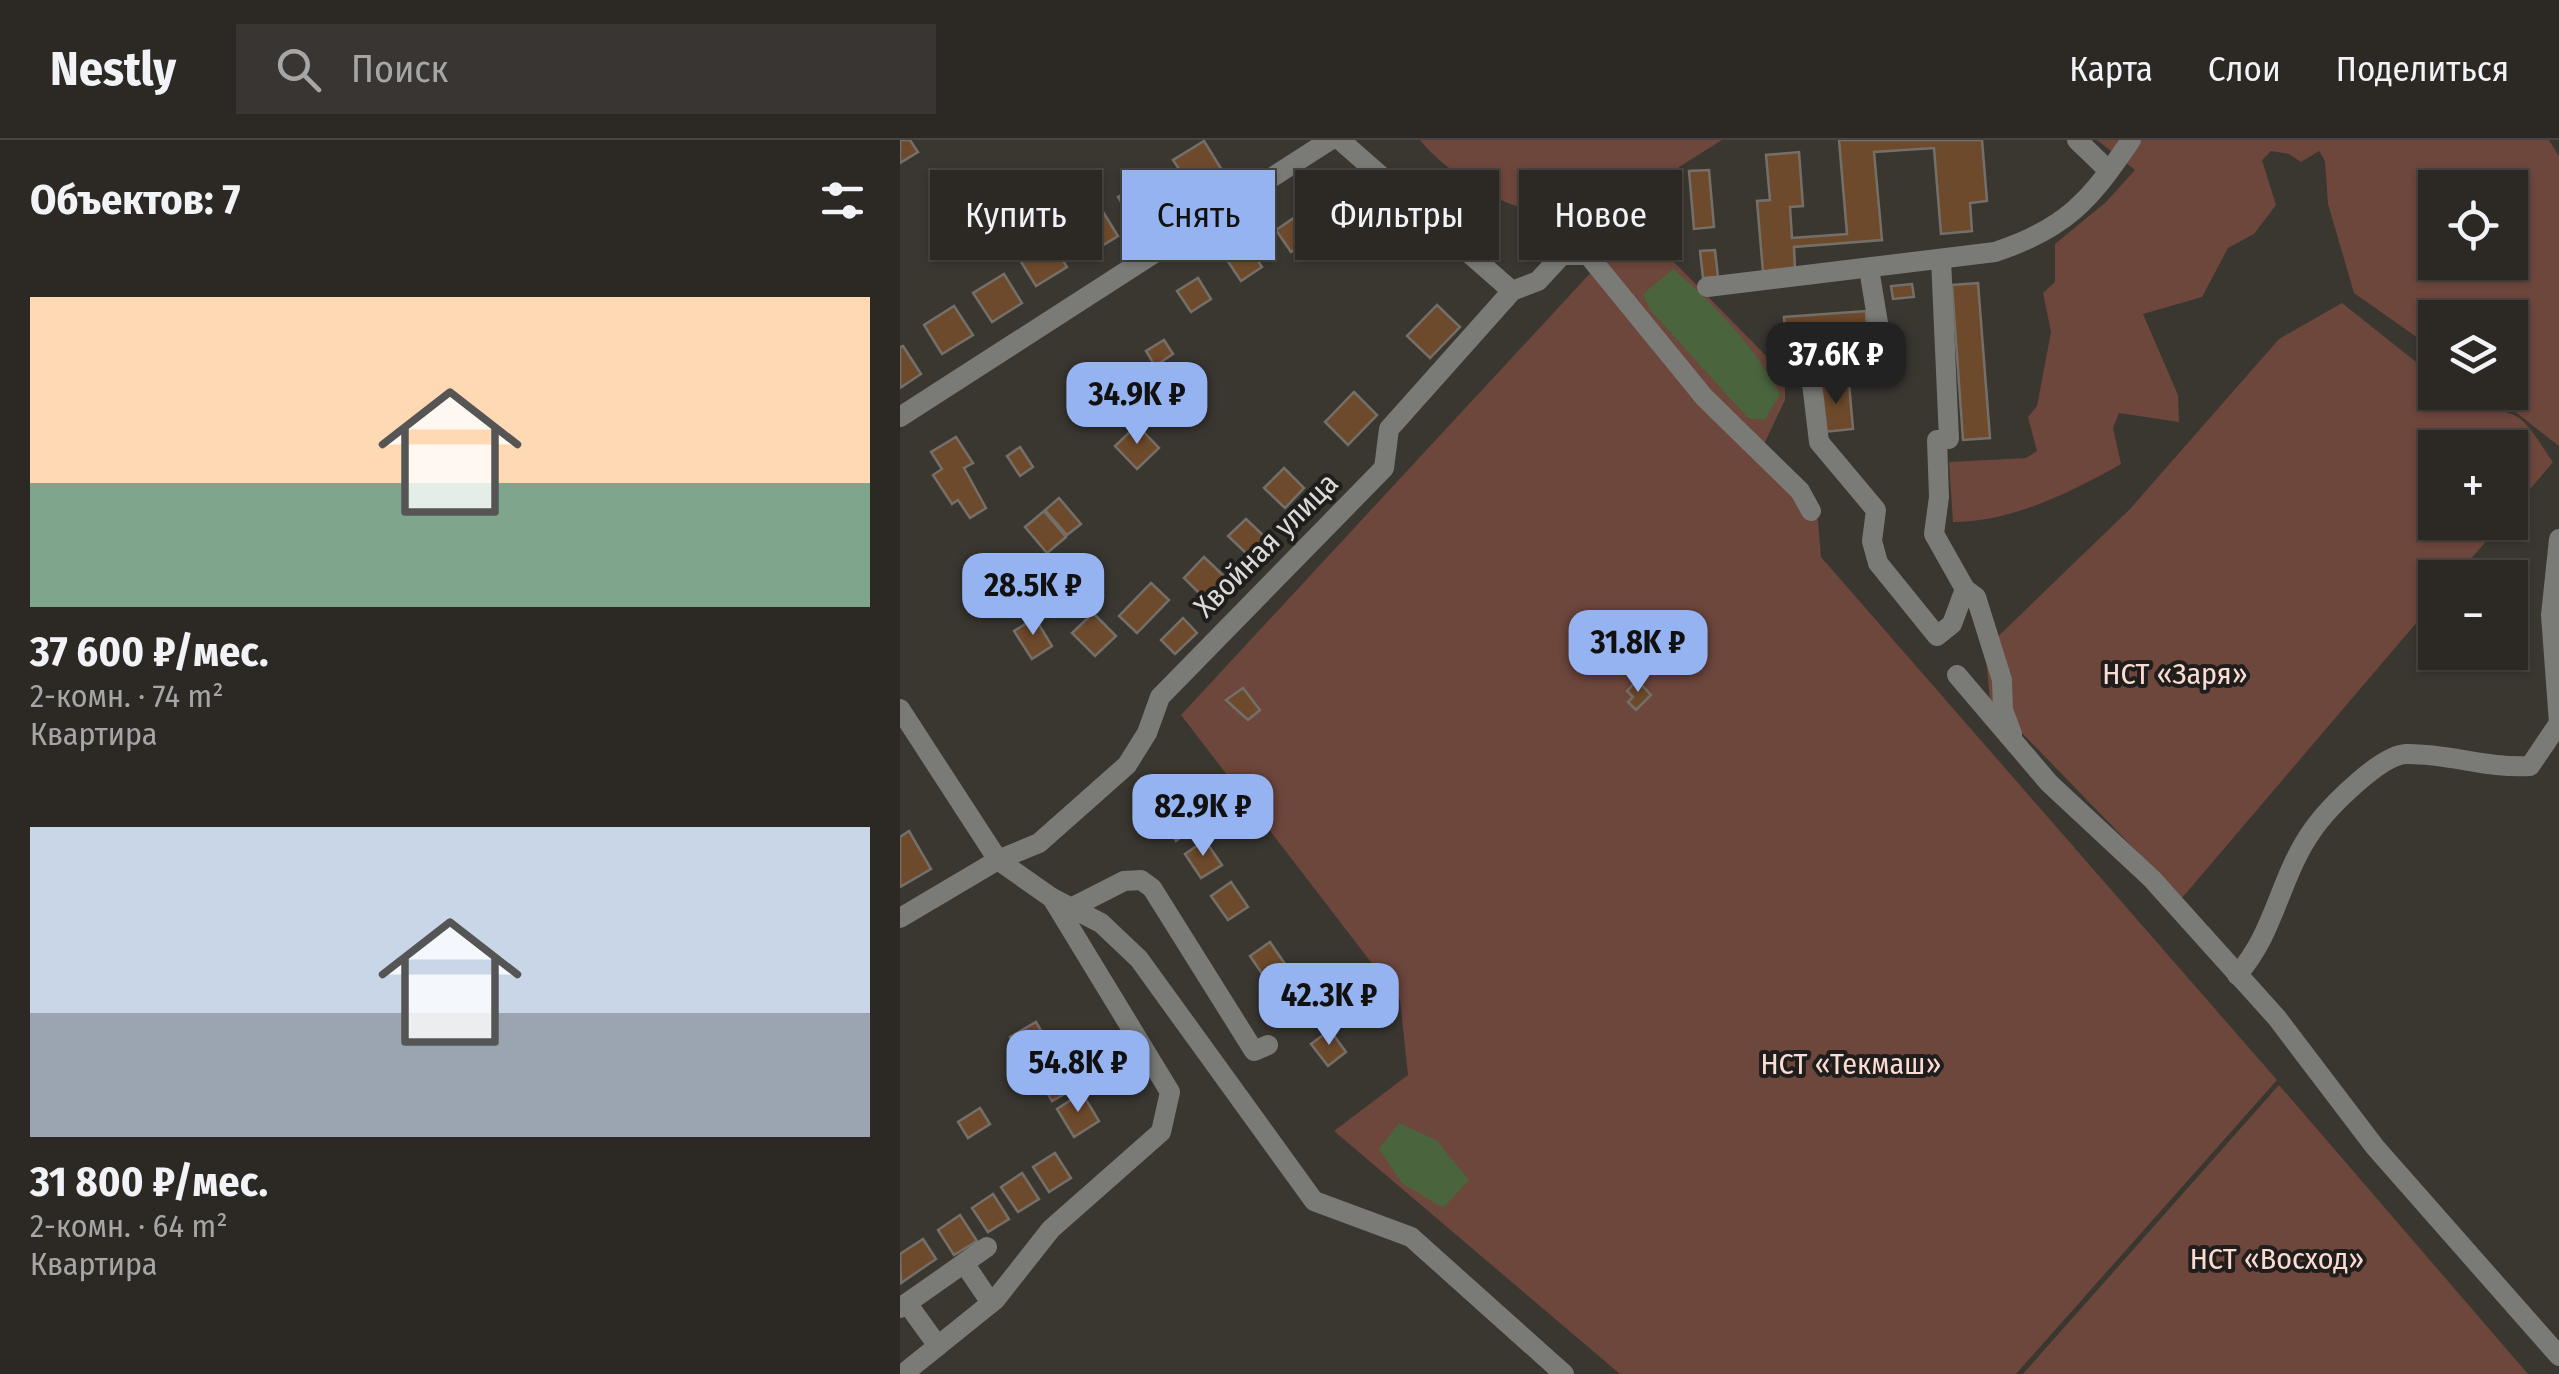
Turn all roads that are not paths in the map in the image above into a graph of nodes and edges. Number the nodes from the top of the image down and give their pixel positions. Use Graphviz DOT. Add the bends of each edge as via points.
graph roads {
  1 [pos="1330,140"];
  2 [pos="1340,140"];
  3 [pos="2077,140"];
  4 [pos="2130,140"];
  5 [pos="2108,170"];
  6 [pos="1941,260"];
  7 [pos="1869,269"];
  8 [pos="1707,287"];
  9 [pos="1512,292"];
  10 [pos="900,417"];
  11 [pos="1811,511"];
  12 [pos="2559,539"];
  13 [pos="1965,588"];
  14 [pos="1956,675"];
  15 [pos="900,709"];
  16 [pos="2014,742"];
  17 [pos="998,860"];
  18 [pos="1062,903"];
  19 [pos="900,918"];
  20 [pos="2238,974"];
  21 [pos="1268,1045"];
  22 [pos="988,1247"];
  23 [pos="964,1263"];
  24 [pos="991,1303"];
  25 [pos="904,1306"];
  26 [pos="938,1346"];
  27 [pos="2559,1356"];
  28 [pos="904,1374"];
  29 [pos="1564,1374"];
  1 -- 10 [label="street"];
  2 -- 9 [label="street"];
  3 -- 5 [label="street"];
  4 -- 5 [label="street"];
  5 -- 6 [label="street" via="2076,212 2040,237"];
  6 -- 7 [label="street"];
  6 -- 13 [label="street" via="1948,440 1938,440 1934,534"];
  7 -- 8 [label="street"];
  7 -- 13 [label="street" via="1880,336 1864,350 1810,366 1815,433 1876,510 1872,541 1878,563 1937,636 1952,624"];
  9 -- 11 [label="street, Хвойная улица" via="1538,282 1562,254 1588,255 1704,396 1800,491"];
  9 -- 17 [label="street, Хвойная улица" via="1390,429 1384,468 1160,697 1126,765 1039,843"];
  12 -- 20 [label="street" via="2551,615 2558,723 2530,766 2496,768 2403,754 2373,768 2311,831 2257,952"];
  13 -- 16 [label="street" via="1983,612"];
  14 -- 16 [label="street"];
  15 -- 17 [label="street"];
  16 -- 20 [label="street"];
  17 -- 18 [label="street"];
  17 -- 19 [label="street, Хвойная улица"];
  18 -- 21 [label="street" via="1141,880 1254,1051"];
  18 -- 24 [label="street" via="1170,1092 1162,1132 1051,1229"];
  18 -- 29 [label="street" via="1100,923 1139,959 1314,1201 1411,1237"];
  20 -- 27 [label="street" via="2375,1147"];
  22 -- 23 [label="street"];
  23 -- 24 [label="street"];
  23 -- 25 [label="street"];
  24 -- 26 [label="street"];
  25 -- 26 [label="street"];
  26 -- 28 [label="street"];
}
